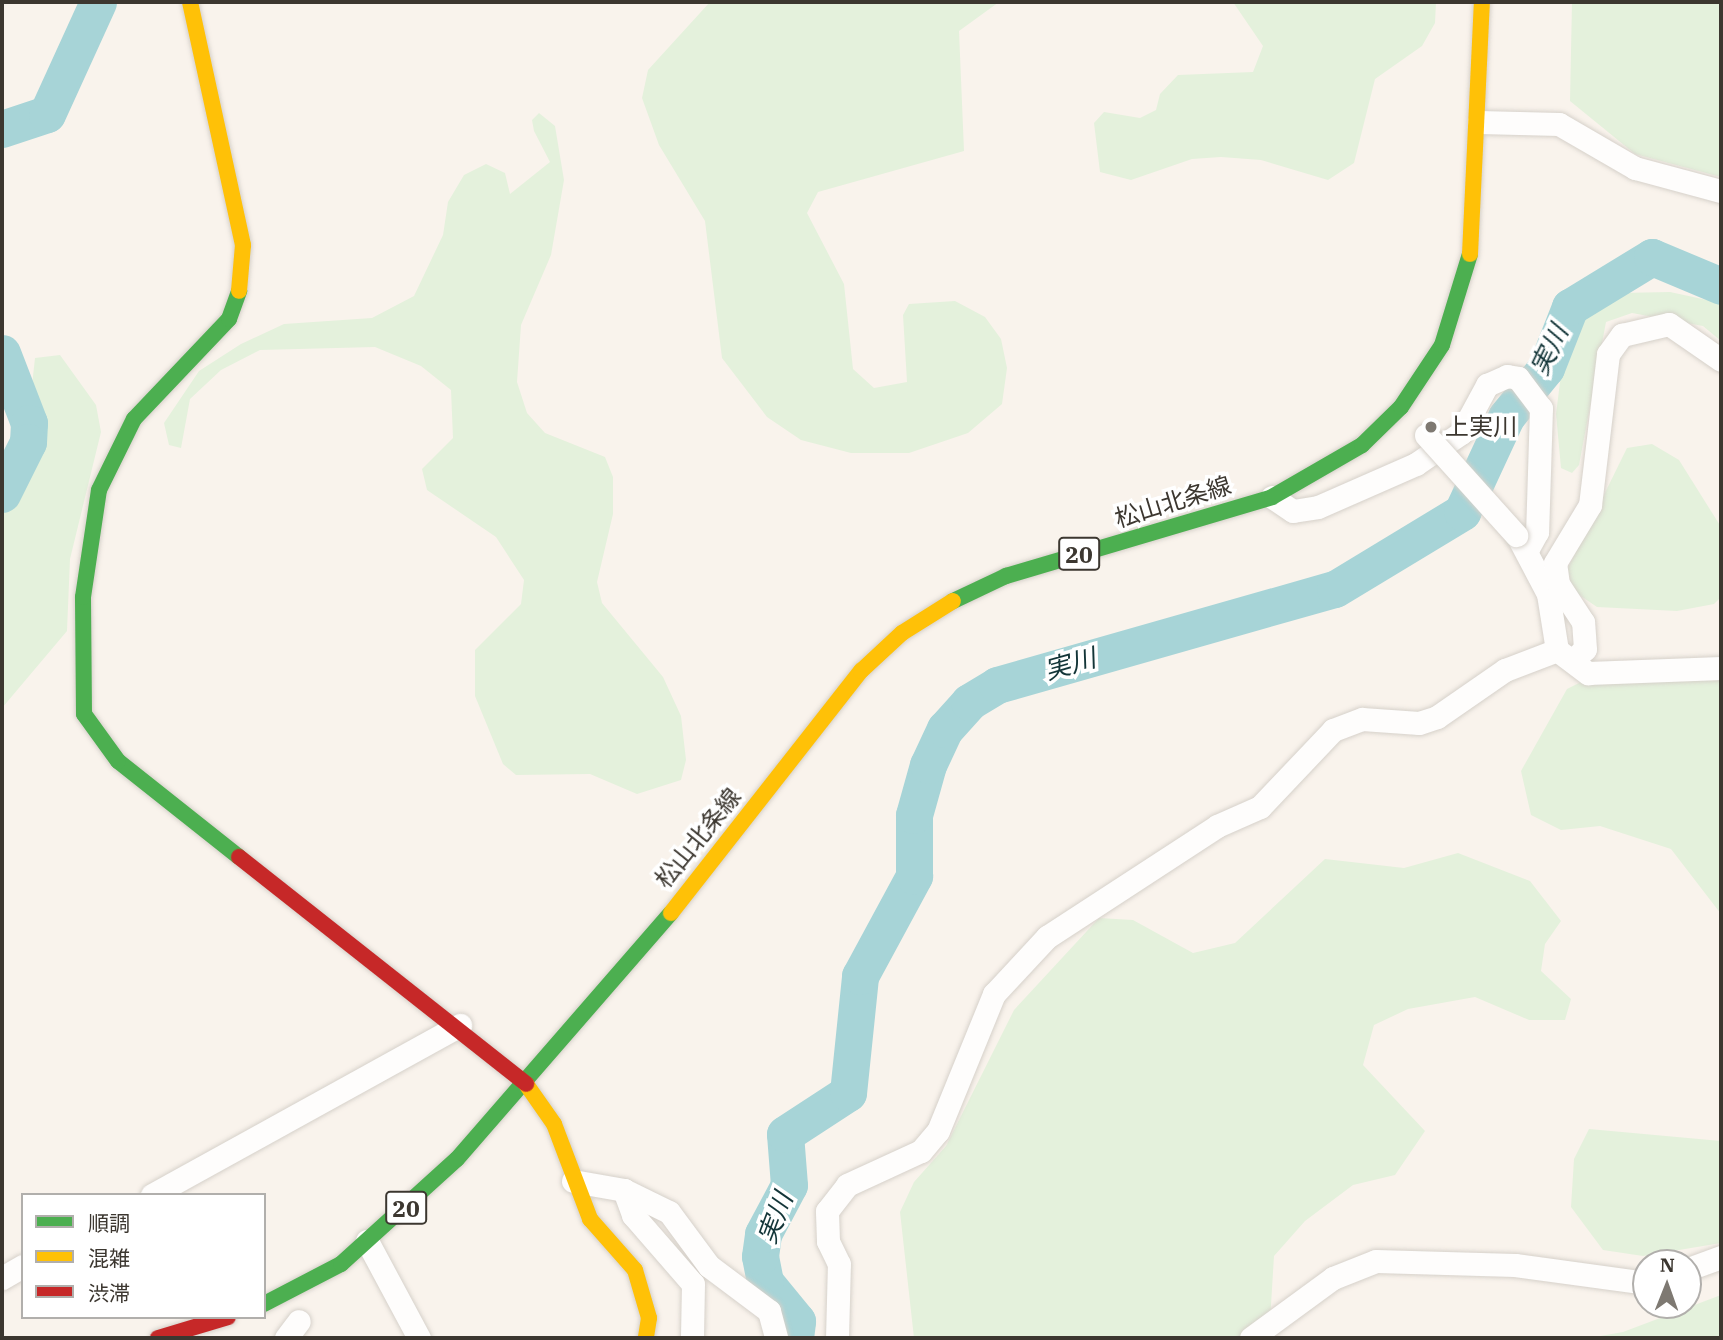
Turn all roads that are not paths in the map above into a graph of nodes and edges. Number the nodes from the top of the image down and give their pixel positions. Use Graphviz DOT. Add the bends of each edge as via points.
graph roads {
  1 [pos="190,2"];
  2 [pos="1482,2"];
  3 [pos="1479,122"];
  4 [pos="1721,191"];
  5 [pos="1721,360"];
  6 [pos="1401,407"];
  7 [pos="1272,497"];
  8 [pos="1522,541"];
  9 [pos="1565,655"];
  10 [pos="1721,668"];
  11 [pos="460,1025"];
  12 [pos="526,1084"];
  13 [pos="573,1181"];
  14 [pos="624,1190"];
  15 [pos="156,1193"];
  16 [pos="367,1241"];
  17 [pos="1721,1257"];
  18 [pos="1702,1264"];
  19 [pos="21,1267"];
  20 [pos="2,1278"];
  21 [pos="1632,1281"];
  22 [pos="266,1303"];
  23 [pos="221,1319"];
  24 [pos="229,1319"];
  25 [pos="158,1338"];
  26 [pos="234,1338"];
  27 [pos="419,1338"];
  28 [pos="646,1338"];
  29 [pos="692,1338"];
  30 [pos="776,1338"];
  31 [pos="837,1338"];
  32 [pos="1251,1338"];
  1 -- 11 [label="main road" via="243,245 244,278 229,319 134,419 99,489 84,584 84,714 118,761"];
  2 -- 3 [label="main road, 松山北条線 / 20"];
  3 -- 4 [label="street" via="1559,124 1635,169"];
  3 -- 6 [label="main road, 松山北条線 / 20" via="1470,260 1442,345"];
  5 -- 9 [label="street" via="1669,324 1622,335 1608,354 1590,505 1555,563 1558,584 1583,622 1585,649"];
  6 -- 7 [label="main road, 松山北条線 / 20" via="1362,446"];
  6 -- 8 [label="street, bridge"];
  7 -- 8 [label="street" via="1293,511 1370,487 1461,433 1496,378 1518,378 1536,396 1543,433 1537,532"];
  7 -- 12 [label="main road, 松山北条線 / 20" via="1006,576 931,611 902,633 861,671 616,984"];
  8 -- 9 [label="street" via="1548,593"];
  9 -- 10 [label="street" via="1588,673"];
  9 -- 31 [label="street" via="1505,670 1437,717 1419,723 1362,719 1333,730 1260,807 1217,825 1047,937 994,994 938,1131 921,1151 847,1185 827,1210 828,1241 839,1264"];
  11 -- 12 [label="main road"];
  11 -- 15 [label="street"];
  12 -- 13 [label="main road" via="554,1124"];
  12 -- 16 [label="main road, 松山北条線 / 20" via="457,1159"];
  13 -- 14 [label="street"];
  13 -- 28 [label="main road" via="590,1219 635,1270 647,1309"];
  14 -- 29 [label="street" via="633,1215 693,1284"];
  14 -- 30 [label="street" via="669,1212 709,1266 769,1311"];
  16 -- 22 [label="main road, 松山北条線 / 20" via="317,1280"];
  16 -- 27 [label="street"];
  17 -- 18 [label="street"];
  19 -- 20 [label="street"];
  21 -- 32 [label="street" via="1516,1265 1376,1261 1333,1278"];
  23 -- 25 [label="main road"];
  24 -- 26 [label="street"];
}
